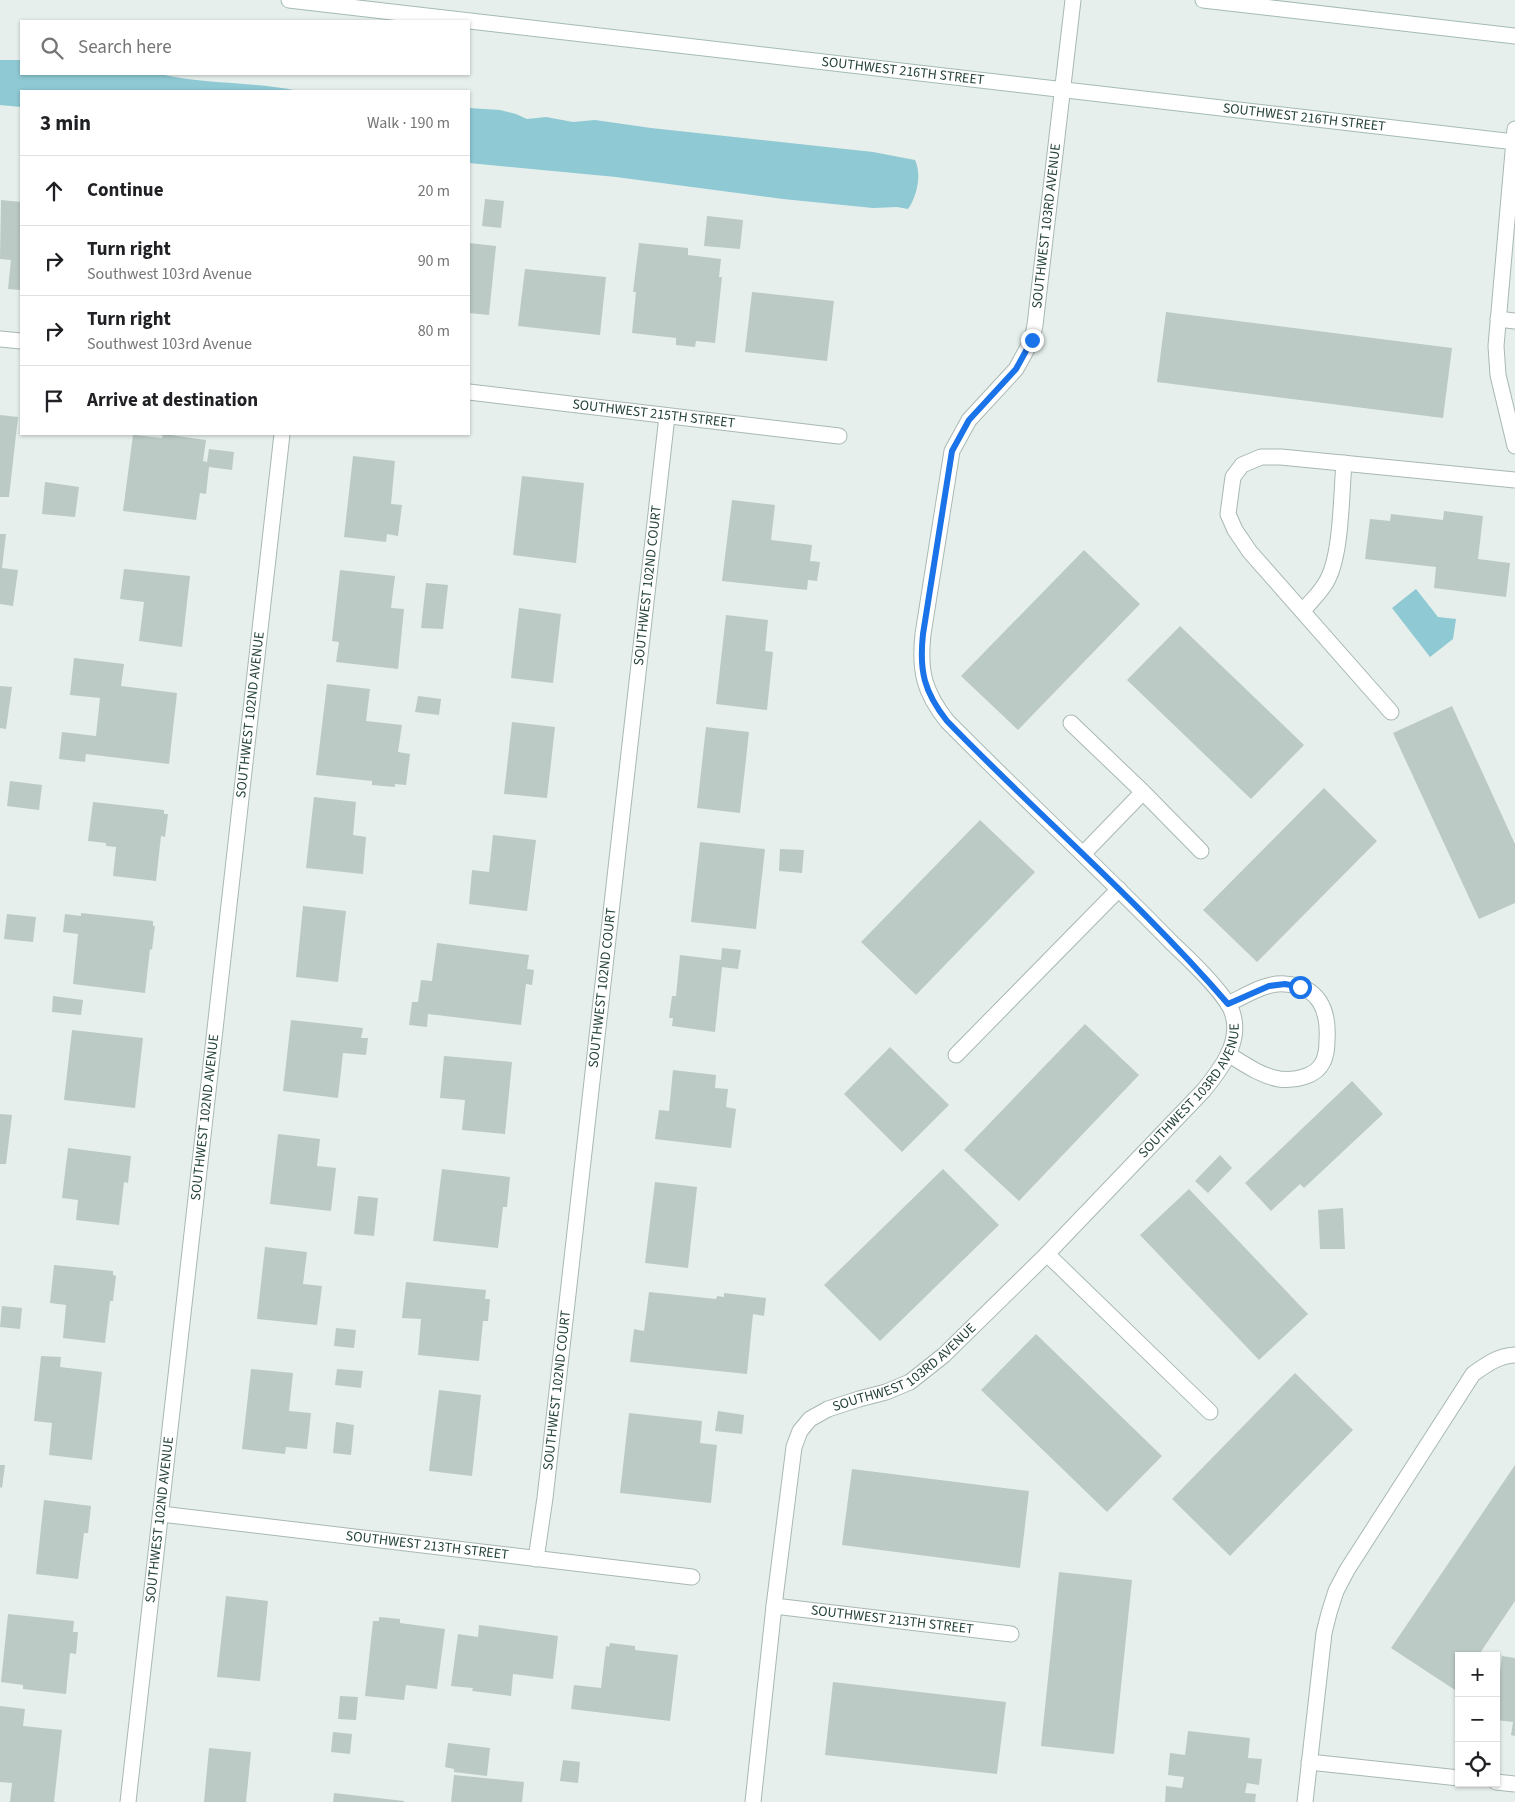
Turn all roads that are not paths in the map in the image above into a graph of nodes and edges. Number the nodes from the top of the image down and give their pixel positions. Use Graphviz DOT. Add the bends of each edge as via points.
graph roads {
  1 [pos="290,0"];
  2 [pos="1073,0"];
  3 [pos="1203,0"];
  4 [pos="462,20"];
  5 [pos="470,21"];
  6 [pos="1515,36"];
  7 [pos="1062,90"];
  8 [pos="1515,138"];
  9 [pos="1498,319"];
  10 [pos="1515,321"];
  11 [pos="0,339"];
  12 [pos="20,341"];
  13 [pos="470,392"];
  14 [pos="667,416"];
  15 [pos="282,435"];
  16 [pos="838,436"];
  17 [pos="1515,446"];
  18 [pos="1344,463"];
  19 [pos="1515,480"];
  20 [pos="1303,611"];
  21 [pos="1391,712"];
  22 [pos="1071,723"];
  23 [pos="1143,792"];
  24 [pos="1201,851"];
  25 [pos="1083,854"];
  26 [pos="1119,889"];
  27 [pos="1228,1004"];
  28 [pos="1228,1054"];
  29 [pos="956,1055"];
  30 [pos="1046,1254"];
  31 [pos="1515,1355"];
  32 [pos="1210,1412"];
  33 [pos="160,1514"];
  34 [pos="536,1559"];
  35 [pos="692,1577"];
  36 [pos="774,1606"];
  37 [pos="1011,1634"];
  38 [pos="1309,1762"];
  39 [pos="1455,1778"];
  40 [pos="1500,1782"];
  41 [pos="1515,1784"];
  42 [pos="128,1802"];
  43 [pos="753,1802"];
  44 [pos="1305,1802"];
  1 -- 4 [label="street, SOUTHWEST 216TH STREET"];
  2 -- 7 [label="street, SOUTHWEST 103RD AVENUE"];
  3 -- 6 [label="street"];
  5 -- 7 [label="street, SOUTHWEST 216TH STREET"];
  7 -- 8 [label="street, SOUTHWEST 216TH STREET"];
  7 -- 25 [label="street, SOUTHWEST 103RD AVENUE" via="1032,340 1016,369 969,420 952,451 921,654 927,689 947,721"];
  8 -- 9 [label="street"];
  9 -- 10 [label="street"];
  9 -- 17 [label="street" via="1498,375"];
  11 -- 12 [label="street"];
  13 -- 14 [label="street, SOUTHWEST 215TH STREET"];
  14 -- 16 [label="street, SOUTHWEST 215TH STREET"];
  14 -- 34 [label="street, SOUTHWEST 102ND COURT"];
  15 -- 33 [label="street, SOUTHWEST 102ND AVENUE"];
  18 -- 19 [label="street"];
  18 -- 20 [label="street" via="1338,539 1332,570"];
  18 -- 20 [label="street" via="1262,457 1242,465 1233,477 1228,514 1235,530 1250,552"];
  20 -- 21 [label="street"];
  22 -- 23 [label="street"];
  23 -- 24 [label="street"];
  23 -- 25 [label="street"];
  25 -- 26 [label="street, SOUTHWEST 103RD AVENUE"];
  26 -- 27 [label="street, SOUTHWEST 103RD AVENUE"];
  26 -- 29 [label="street"];
  27 -- 28 [label="street, SOUTHWEST 103RD AVENUE" via="1235,1027"];
  27 -- 28 [label="street" via="1269,986 1285,984 1300,987 1322,1003 1328,1029 1323,1063 1301,1078 1269,1077"];
  28 -- 30 [label="street, SOUTHWEST 103RD AVENUE" via="1204,1090"];
  30 -- 32 [label="street"];
  30 -- 36 [label="street, SOUTHWEST 103RD AVENUE" via="944,1355 910,1382 828,1409 810,1419 794,1447"];
  31 -- 38 [label="street" via="1490,1362 1473,1374 1336,1591 1328,1613 1321,1654"];
  33 -- 34 [label="street, SOUTHWEST 213TH STREET"];
  33 -- 42 [label="street, SOUTHWEST 102ND AVENUE"];
  34 -- 35 [label="street, SOUTHWEST 213TH STREET"];
  36 -- 37 [label="street, SOUTHWEST 213TH STREET"];
  36 -- 43 [label="street, SOUTHWEST 103RD AVENUE"];
  38 -- 39 [label="street"];
  38 -- 44 [label="street"];
  40 -- 41 [label="street"];
}
